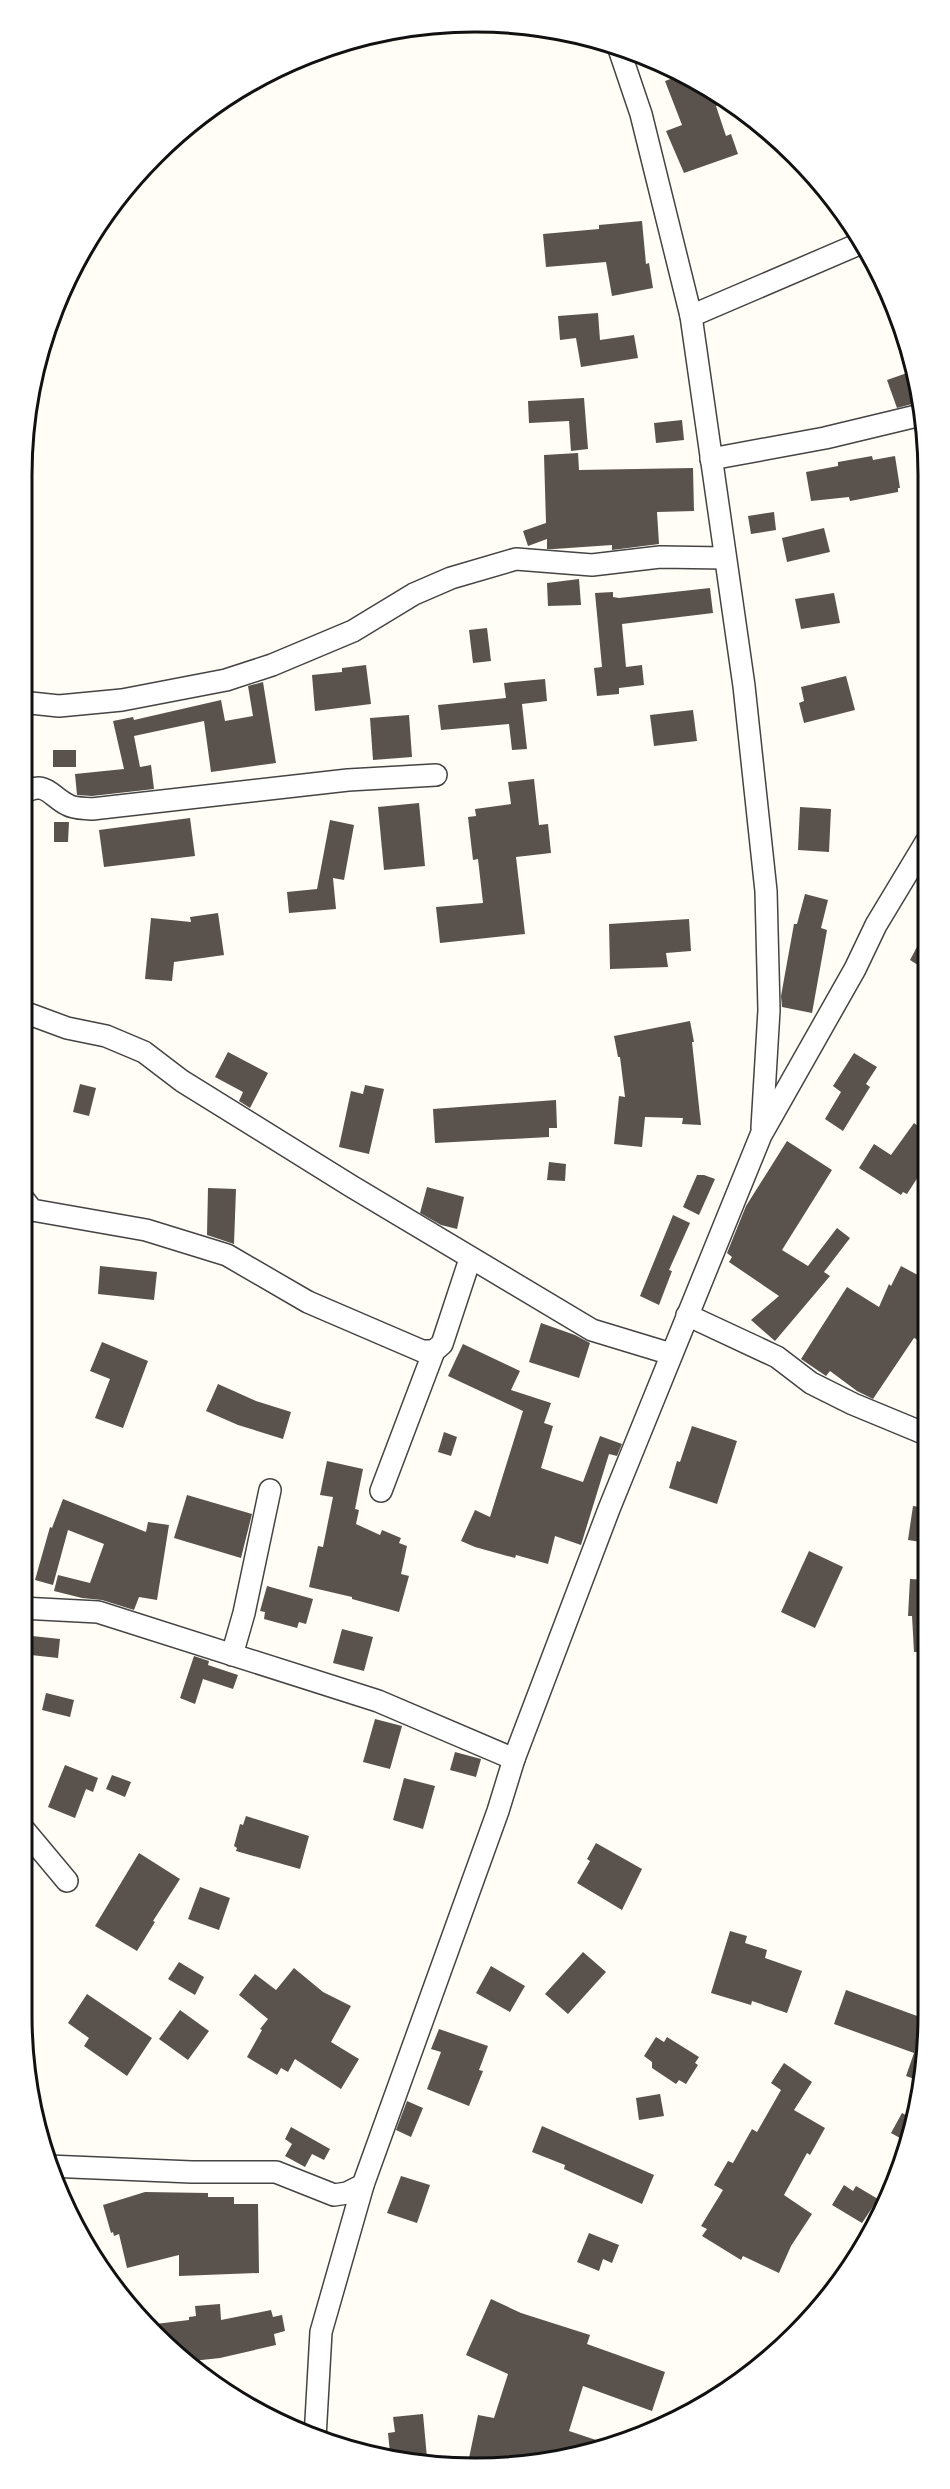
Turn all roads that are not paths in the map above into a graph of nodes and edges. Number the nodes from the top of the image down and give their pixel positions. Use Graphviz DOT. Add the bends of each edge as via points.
graph roads {
  1 [pos="622,56"];
  2 [pos="855,246"];
  3 [pos="691,316"];
  4 [pos="915,416"];
  5 [pos="711,459"];
  6 [pos="725,558"];
  7 [pos="32,703"];
  8 [pos="436,775"];
  9 [pos="32,790"];
  10 [pos="918,855"];
  11 [pos="32,1015"];
  12 [pos="761,1135"];
  13 [pos="32,1210"];
  14 [pos="470,1259"];
  15 [pos="687,1315"];
  16 [pos="434,1351"];
  17 [pos="672,1354"];
  18 [pos="918,1431"];
  19 [pos="270,1490"];
  20 [pos="381,1491"];
  21 [pos="32,1609"];
  22 [pos="232,1655"];
  23 [pos="514,1759"];
  24 [pos="32,1839"];
  25 [pos="67,1881"];
  26 [pos="58,2166"];
  27 [pos="363,2185"];
  28 [pos="316,2428"];
  1 -- 3 [label="street" via="641,114"];
  2 -- 3 [label="street"];
  3 -- 5 [label="street"];
  4 -- 5 [label="street"];
  5 -- 6 [label="street"];
  6 -- 7 [label="street" via="660,558 591,566 516,559 451,578 414,594 353,631 226,680 122,700 59,706"];
  6 -- 12 [label="street" via="744,686 766,891 769,1010"];
  8 -- 9 [label="street" via="348,780 93,809 70,807 51,790"];
  10 -- 12 [label="street"];
  11 -- 14 [label="street" via="106,1036 144,1052 182,1081"];
  12 -- 15 [label="street"];
  13 -- 16 [label="street" via="146,1230 227,1255 308,1302 422,1351"];
  14 -- 16 [label="street" via="442,1344"];
  14 -- 17 [label="street" via="591,1330"];
  15 -- 17 [label="street"];
  15 -- 18 [label="street" via="777,1357 811,1383"];
  16 -- 20 [label="street"];
  17 -- 23 [label="street"];
  19 -- 22 [label="street"];
  21 -- 22 [label="street" via="98,1612"];
  22 -- 23 [label="street" via="378,1701"];
  23 -- 27 [label="street"];
  24 -- 25 [label="street"];
  26 -- 27 [label="street" via="276,2172 334,2195"];
  27 -- 28 [label="street" via="321,2332"];
}
